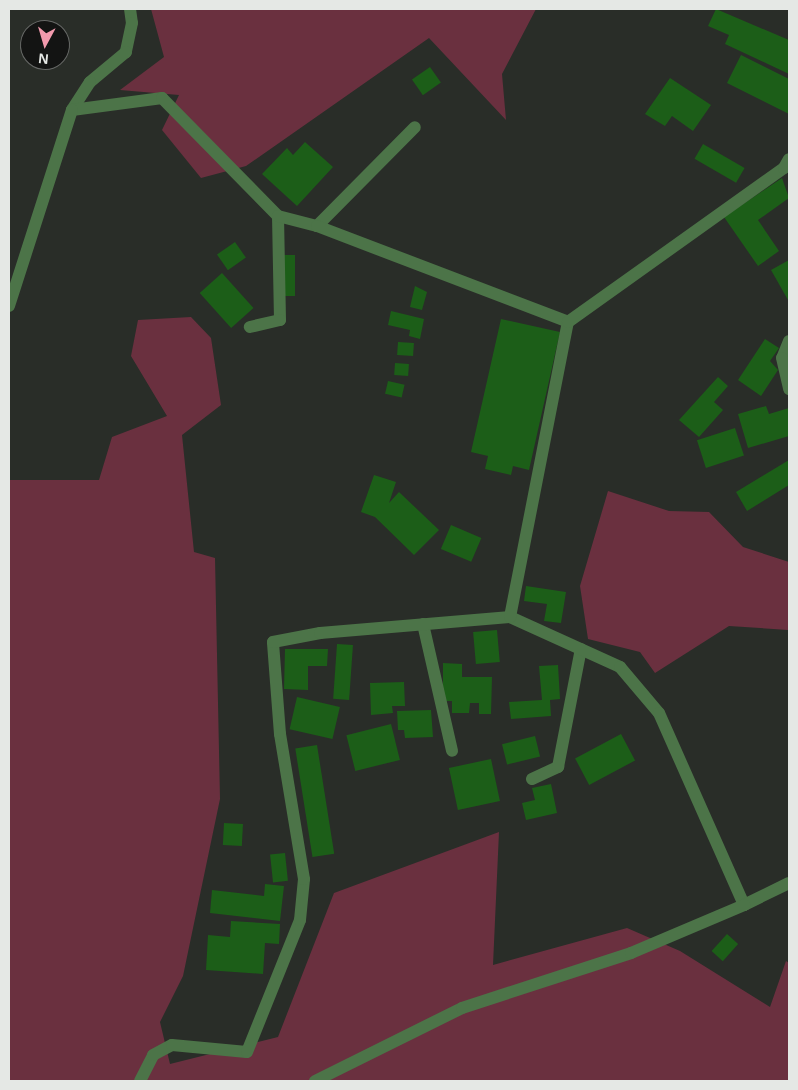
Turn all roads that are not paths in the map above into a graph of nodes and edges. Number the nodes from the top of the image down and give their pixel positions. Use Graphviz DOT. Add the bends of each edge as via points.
graph roads {
  1 [pos="130,9"];
  2 [pos="72,110"];
  3 [pos="415,128"];
  4 [pos="787,167"];
  5 [pos="278,216"];
  6 [pos="317,226"];
  7 [pos="9,306"];
  8 [pos="568,322"];
  9 [pos="250,328"];
  10 [pos="789,341"];
  11 [pos="789,389"];
  12 [pos="510,617"];
  13 [pos="423,624"];
  14 [pos="581,649"];
  15 [pos="452,751"];
  16 [pos="532,779"];
  17 [pos="789,883"];
  18 [pos="744,905"];
  19 [pos="140,1081"];
  20 [pos="315,1081"];
  1 -- 2 [label="street" via="132,23 126,52 90,82"];
  2 -- 5 [label="street" via="162,98"];
  2 -- 7 [label="street"];
  3 -- 6 [label="street"];
  4 -- 8 [label="street"];
  5 -- 6 [label="street"];
  5 -- 9 [label="street" via="280,320"];
  6 -- 8 [label="street"];
  8 -- 12 [label="street"];
  10 -- 11 [label="street" via="782,358"];
  12 -- 13 [label="street"];
  12 -- 14 [label="street"];
  13 -- 15 [label="street"];
  13 -- 19 [label="street" via="320,633 273,642 280,734 304,879 300,920 247,1052 172,1045 153,1055"];
  14 -- 16 [label="street" via="558,767"];
  14 -- 18 [label="street" via="620,667 659,713"];
  17 -- 18 [label="street"];
  18 -- 20 [label="street" via="631,953 462,1008"];
}
